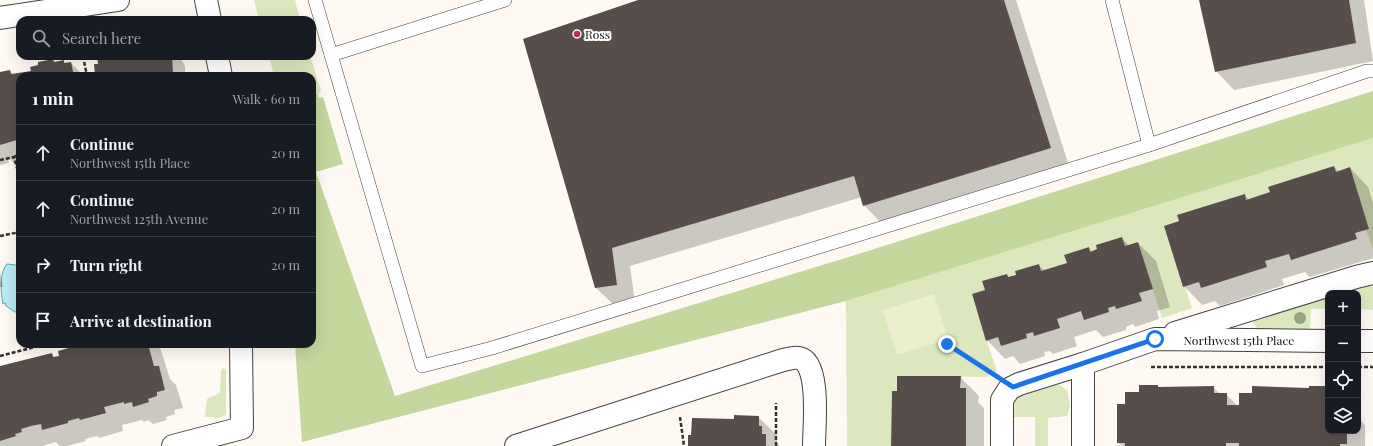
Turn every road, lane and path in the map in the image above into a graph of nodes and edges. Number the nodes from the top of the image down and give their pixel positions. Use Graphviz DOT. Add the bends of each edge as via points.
graph roads {
  1 [pos="118,0"];
  2 [pos="206,0"];
  3 [pos="315,0"];
  4 [pos="505,0"];
  5 [pos="1112,0"];
  6 [pos="209,16"];
  7 [pos="0,18"];
  8 [pos="331,55"];
  9 [pos="84,60"];
  10 [pos="218,60"];
  11 [pos="1373,71"];
  12 [pos="86,72"];
  13 [pos="220,72"];
  14 [pos="1149,145"];
  15 [pos="14,157"];
  16 [pos="0,160"];
  17 [pos="16,164"];
  18 [pos="16,233"];
  19 [pos="0,236"];
  20 [pos="1373,273"];
  21 [pos="1155,339"];
  22 [pos="946,340"];
  23 [pos="1325,341"];
  24 [pos="1361,341"];
  25 [pos="1373,341"];
  26 [pos="31,348"];
  27 [pos="240,348"];
  28 [pos="0,356"];
  29 [pos="1083,364"];
  30 [pos="1149,366"];
  31 [pos="1325,367"];
  32 [pos="1361,367"];
  33 [pos="1373,367"];
  34 [pos="1013,387"];
  35 [pos="776,403"];
  36 [pos="244,437"];
  37 [pos="173,446"];
  38 [pos="516,446"];
  39 [pos="776,446"];
  40 [pos="814,446"];
  41 [pos="1002,446"];
  42 [pos="1083,446"];
  1 -- 7 [label="street"];
  2 -- 6 [label="street"];
  3 -- 8 [label="lane"];
  4 -- 8 [label="lane"];
  5 -- 14 [label="lane"];
  8 -- 14 [label="lane" via="422,366 492,348"];
  9 -- 12 [label="path"];
  10 -- 13 [label="street"];
  11 -- 14 [label="lane" via="1359,73"];
  15 -- 16 [label="path"];
  15 -- 17 [label="path"];
  18 -- 19 [label="path"];
  20 -- 21 [label="street"];
  21 -- 23 [label="street, Northwest 15th Place"];
  21 -- 29 [label="street, Northwest 15th Place"];
  22 -- 34 [label="path" via="947,344"];
  24 -- 25 [label="street"];
  26 -- 28 [label="path"];
  27 -- 36 [label="street"];
  29 -- 34 [label="street, Northwest 15th Place"];
  29 -- 42 [label="street"];
  30 -- 31 [label="path"];
  32 -- 33 [label="path"];
  34 -- 41 [label="street" via="1002,400"];
  35 -- 39 [label="path"];
  36 -- 37 [label="street"];
  38 -- 40 [label="street" via="783,360 799,358 809,364 814,378"];
}
